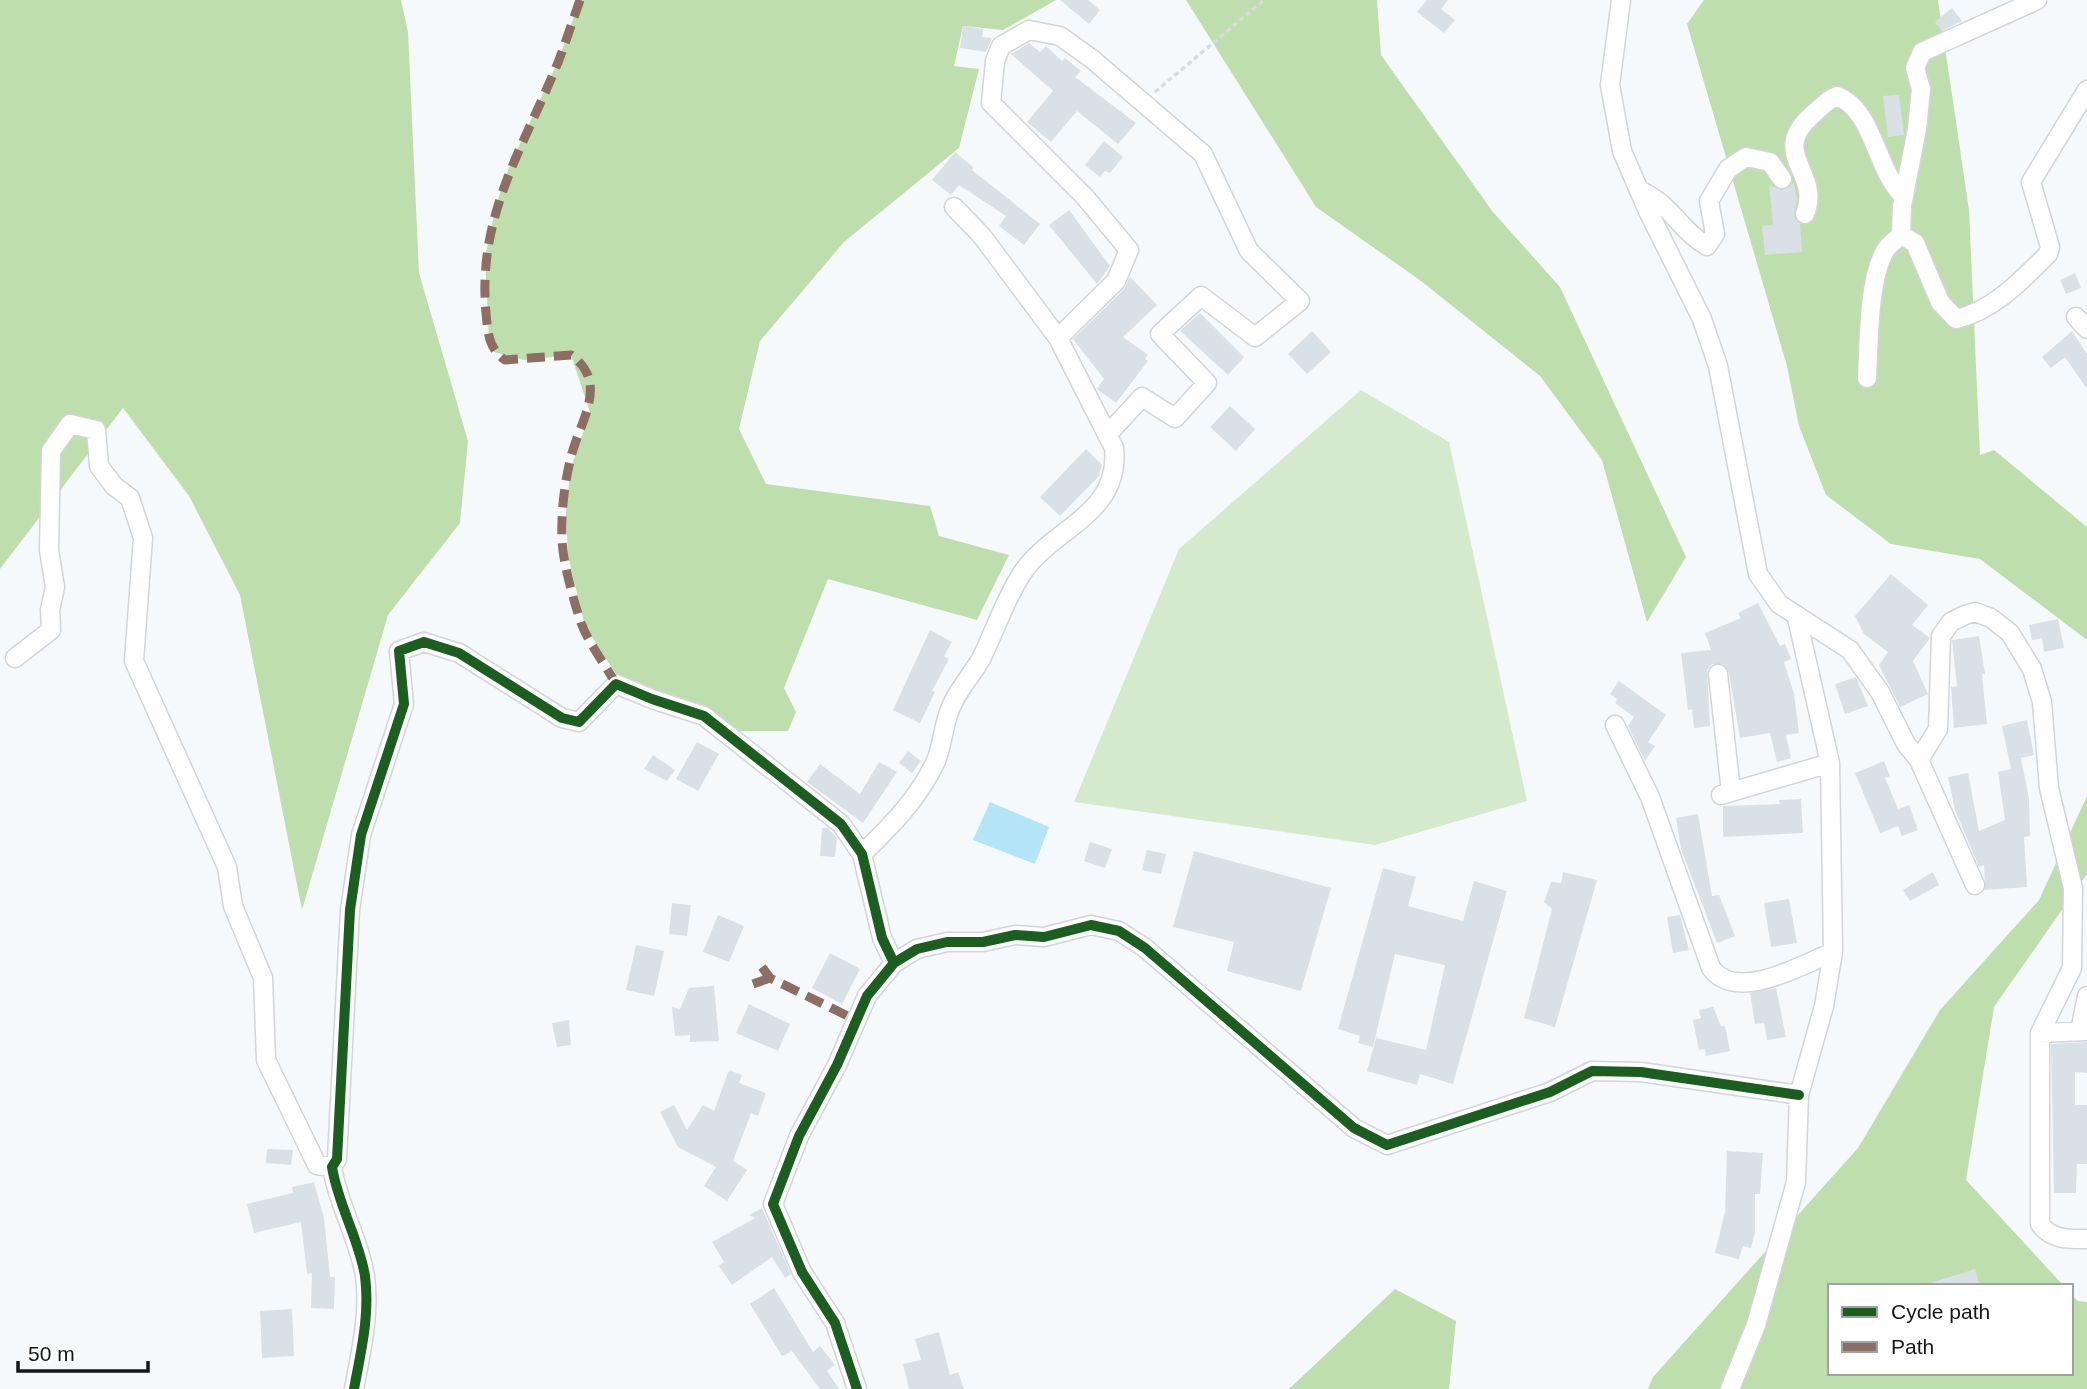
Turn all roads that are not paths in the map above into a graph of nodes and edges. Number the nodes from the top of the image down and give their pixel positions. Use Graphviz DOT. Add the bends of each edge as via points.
graph roads {
  1 [pos="1621,0"];
  2 [pos="2037,0"];
  3 [pos="2087,90"];
  4 [pos="1782,179"];
  5 [pos="1639,190"];
  6 [pos="1904,197"];
  7 [pos="954,207"];
  8 [pos="1805,214"];
  9 [pos="1900,235"];
  10 [pos="1058,338"];
  11 [pos="1867,378"];
  12 [pos="1107,435"];
  13 [pos="1797,618"];
  14 [pos="15,658"];
  15 [pos="1718,674"];
  16 [pos="1615,725"];
  17 [pos="1919,760"];
  18 [pos="1830,763"];
  19 [pos="862,854"];
  20 [pos="1975,885"];
  21 [pos="1833,952"];
  22 [pos="894,963"];
  23 [pos="2087,996"];
  24 [pos="2084,1031"];
  25 [pos="2040,1033"];
  26 [pos="1799,1095"];
  27 [pos="332,1167"];
  28 [pos="2087,1239"];
  29 [pos="354,1389"];
  30 [pos="857,1389"];
  31 [pos="1730,1389"];
  1 -- 5 [label="street" via="1610,85 1622,151"];
  2 -- 6 [label="street" via="1922,52 1915,68 1920,89 1917,129"];
  3 -- 9 [label="street" via="2031,182 2050,247 2048,254 2009,292 1956,319 1940,302 1915,243"];
  4 -- 5 [label="street" via="1770,162 1746,157 1728,169 1709,201 1715,234 1707,246 1692,237 1660,200"];
  5 -- 13 [label="street" via="1702,319 1718,366 1758,574 1779,604"];
  6 -- 8 [label="street" via="1891,184 1857,108 1838,96 1824,101 1794,134 1793,147 1806,182 1809,204"];
  6 -- 9 [label="street"];
  7 -- 10 [label="street" via="982,236"];
  9 -- 11 [label="street" via="1885,251 1874,293"];
  10 -- 12 [label="street"];
  10 -- 12 [label="street" via="1116,281 1129,250 1085,197 991,103 1001,46 1035,29 1060,36 1202,154 1249,251 1300,301 1255,337 1201,296 1160,334 1208,383 1175,418 1142,397"];
  12 -- 19 [label="street" via="1115,464 1099,502 1088,516 1047,544 1021,574 981,659 951,706 935,763 899,818"];
  13 -- 17 [label="street" via="1850,650"];
  13 -- 18 [label="street"];
  14 -- 27 [label="street" via="51,630 55,587 49,550 51,451 70,424 96,430 99,466 130,498 143,538 134,661 227,867 233,906 263,978 266,1060 317,1165"];
  15 -- 18 [label="street" via="1726,794"];
  16 -- 21 [label="street" via="1650,797 1711,968 1719,979 1732,983 1769,979"];
  17 -- 20 [label="street"];
  17 -- 25 [label="street" via="1938,729 1941,636 1951,622 1965,615 1975,612 1991,618 2011,633 2036,680 2049,788 2073,888 2072,968"];
  18 -- 21 [label="street"];
  19 -- 22 [label="street" via="882,938"];
  19 -- 27 [label="street" via="841,824 704,716 616,684 579,722 562,718 459,653 424,642 399,651 404,704 361,835 351,910 343,1084 337,1159"];
  21 -- 26 [label="street" via="1824,1006"];
  22 -- 26 [label="street" via="916,949 947,942 1044,937 1091,925 1119,931 1145,948 1354,1128 1387,1145 1550,1092 1592,1071 1641,1072"];
  22 -- 30 [label="street" via="867,996 799,1136 774,1204 802,1272 835,1323"];
  23 -- 24 [label="street"];
  24 -- 25 [label="street"];
  25 -- 28 [label="street" via="2040,1224 2045,1232 2061,1238"];
  26 -- 31 [label="street" via="1796,1182 1756,1325"];
  27 -- 29 [label="street" via="365,1274 368,1320"];
}
